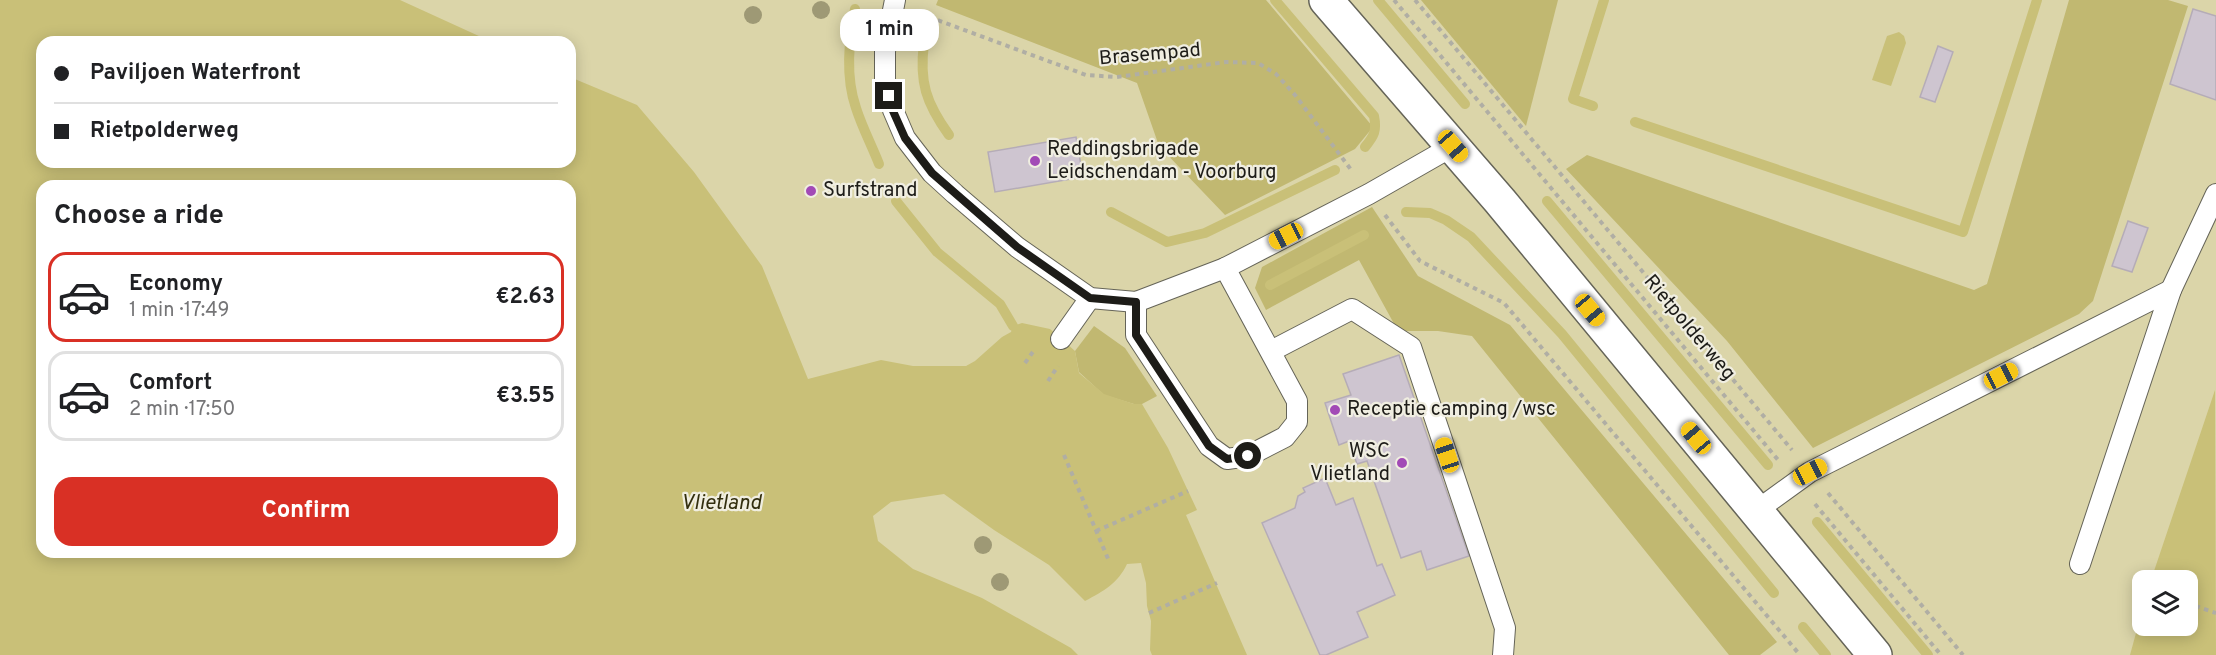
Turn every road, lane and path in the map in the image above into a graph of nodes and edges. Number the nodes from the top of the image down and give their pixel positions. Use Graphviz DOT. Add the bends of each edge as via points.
graph roads {
  1 [pos="1326,0"];
  2 [pos="1394,0"];
  3 [pos="1415,0"];
  4 [pos="894,2"];
  5 [pos="1453,146"];
  6 [pos="1369,194"];
  7 [pos="2216,194"];
  8 [pos="1225,268"];
  9 [pos="2171,290"];
  10 [pos="1090,298"];
  11 [pos="1136,302"];
  12 [pos="1061,339"];
  13 [pos="1271,351"];
  14 [pos="1064,455"];
  15 [pos="1804,477"];
  16 [pos="1188,491"];
  17 [pos="1756,511"];
  18 [pos="1096,531"];
  19 [pos="1109,561"];
  20 [pos="2080,564"];
  21 [pos="1217,583"];
  22 [pos="2198,607"];
  23 [pos="1149,613"];
  24 [pos="2216,613"];
  25 [pos="1503,655"];
  26 [pos="1800,655"];
  27 [pos="1875,655"];
  28 [pos="1941,655"];
  29 [pos="1963,655"];
  1 -- 5 [label="street"];
  2 -- 15 [label="path"];
  3 -- 15 [label="path, Rietpolderweg"];
  4 -- 6 [label="path, Brasempad" via="1086,75 1117,77 1226,62 1258,63 1276,74 1295,95"];
  4 -- 10 [label="lane" via="885,51 885,82 905,138 932,173 955,194 1017,247"];
  5 -- 6 [label="lane"];
  5 -- 17 [label="street"];
  6 -- 8 [label="lane"];
  6 -- 26 [label="path, Brasempad" via="1420,261 1504,303"];
  7 -- 9 [label="lane"];
  8 -- 11 [label="lane"];
  8 -- 13 [label="lane"];
  9 -- 15 [label="lane"];
  9 -- 20 [label="lane"];
  10 -- 11 [label="lane"];
  10 -- 12 [label="lane"];
  11 -- 13 [label="lane" via="1136,335 1209,446 1227,459 1248,456 1285,437 1297,422 1297,401"];
  13 -- 25 [label="lane" via="1352,309 1411,347 1505,628"];
  14 -- 18 [label="path"];
  15 -- 17 [label="lane"];
  15 -- 28 [label="path"];
  15 -- 29 [label="path, Rietpolderweg"];
  16 -- 18 [label="path"];
  17 -- 27 [label="street"];
  18 -- 19 [label="path"];
  21 -- 23 [label="path"];
  22 -- 24 [label="path"];
}
